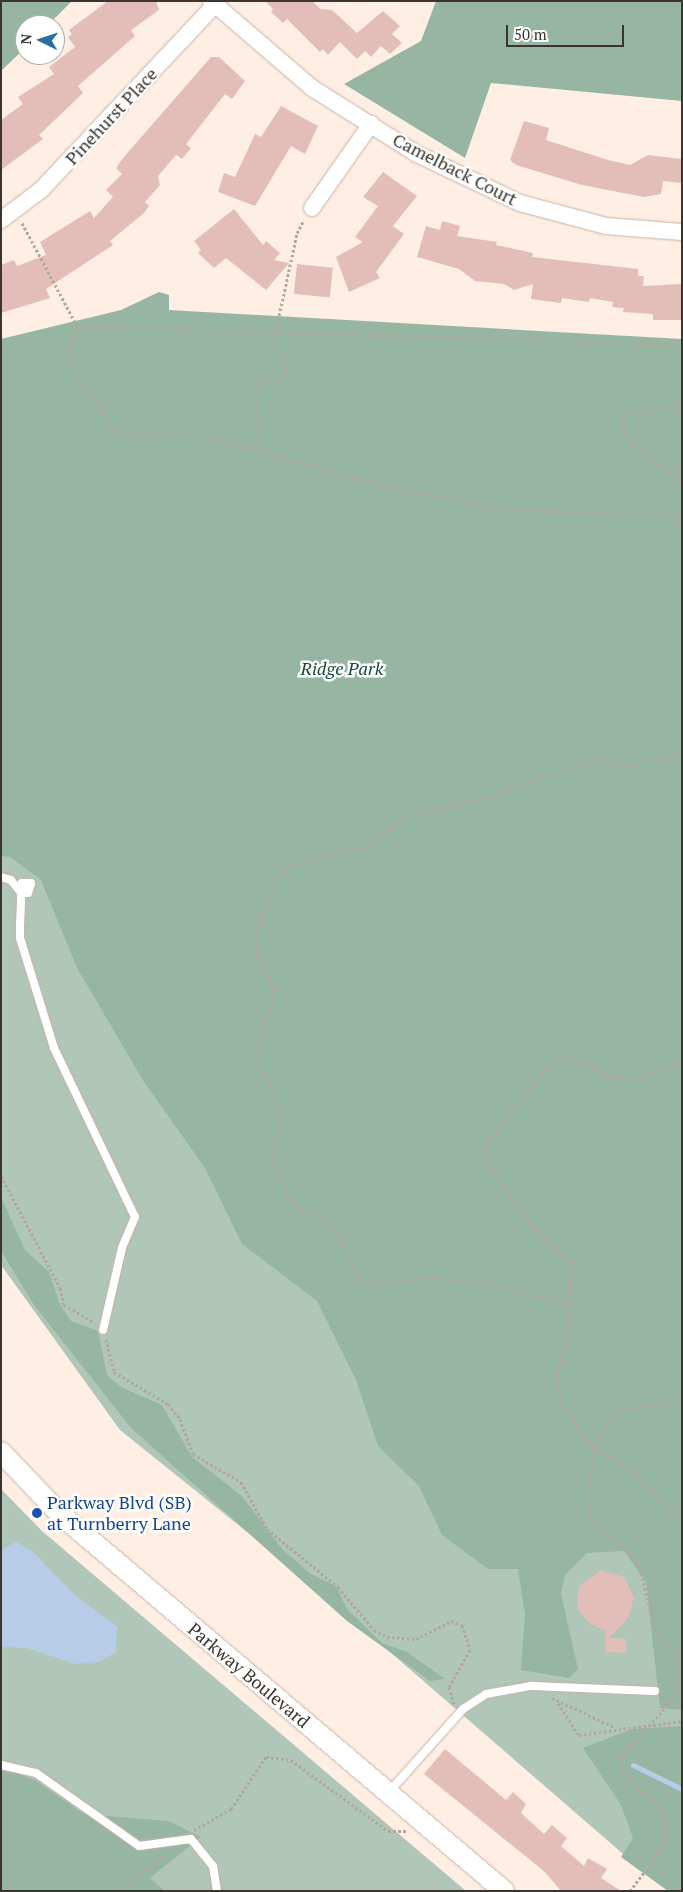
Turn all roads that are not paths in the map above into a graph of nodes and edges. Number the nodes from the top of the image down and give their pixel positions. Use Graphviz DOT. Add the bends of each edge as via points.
graph roads {
  1 [pos="213,3"];
  2 [pos="372,124"];
  3 [pos="312,208"];
  4 [pos="1,220"];
  5 [pos="682,232"];
  6 [pos="1,877"];
  7 [pos="11,880"];
  8 [pos="21,893"];
  9 [pos="103,1330"];
  10 [pos="1,1452"];
  11 [pos="655,1691"];
  12 [pos="1,1765"];
  13 [pos="388,1793"];
  14 [pos="217,1891"];
  15 [pos="504,1891"];
  1 -- 2 [label="street, Camelback Court" via="312,88"];
  1 -- 4 [label="street, Pinehurst Place" via="41,190"];
  2 -- 3 [label="street"];
  2 -- 5 [label="street, Camelback Court" via="417,154 520,203 606,226"];
  6 -- 7 [label="lane"];
  7 -- 8 [label="lane"];
  7 -- 8 [label="lane" via="22,882"];
  8 -- 9 [label="lane" via="22,950 54,1048 135,1217 122,1248"];
  10 -- 13 [label="street, Parkway Boulevard" via="61,1514"];
  11 -- 13 [label="lane" via="503,1688 464,1709"];
  12 -- 14 [label="lane" via="36,1773 139,1846 184,1837 198,1844 213,1866"];
  13 -- 15 [label="street, Parkway Boulevard"];
}
